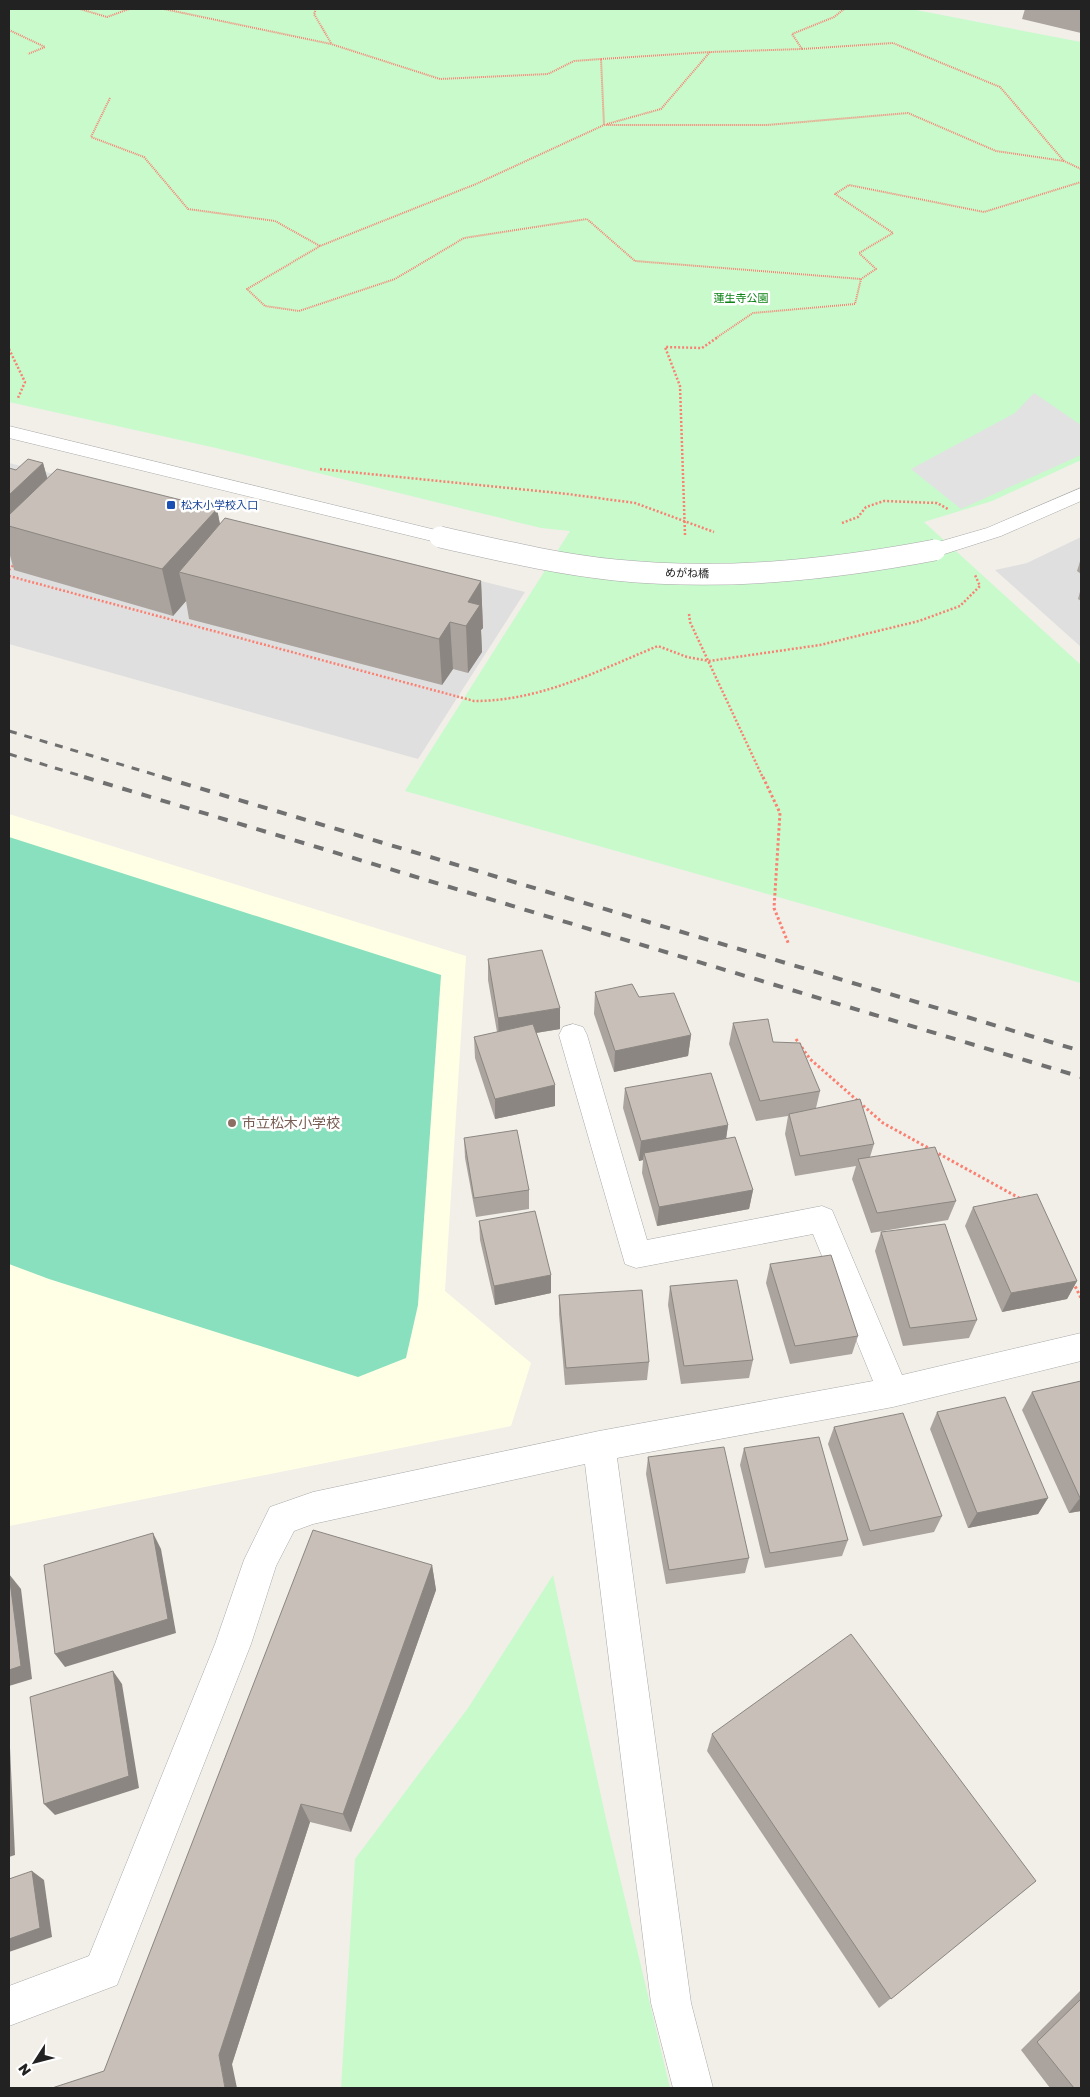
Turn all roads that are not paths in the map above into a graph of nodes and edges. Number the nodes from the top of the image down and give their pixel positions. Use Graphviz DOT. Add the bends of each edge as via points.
graph roads {
  1 [pos="9,432"];
  2 [pos="1081,494"];
  3 [pos="572,1036"];
  4 [pos="1081,1347"];
  5 [pos="893,1392"];
  6 [pos="599,1446"];
  7 [pos="9,2006"];
  8 [pos="692,2088"];
  1 -- 2 [label="street, めがね橋, bridge" via="440,537 533,557 647,572 776,572 830,568 935,550 994,532"];
  3 -- 5 [label="street" via="636,1255 822,1219"];
  4 -- 5 [label="street"];
  5 -- 6 [label="street"];
  6 -- 7 [label="street" via="313,1508 282,1519 261,1560 233,1644 103,1971"];
  6 -- 8 [label="street" via="671,2003"];
}
